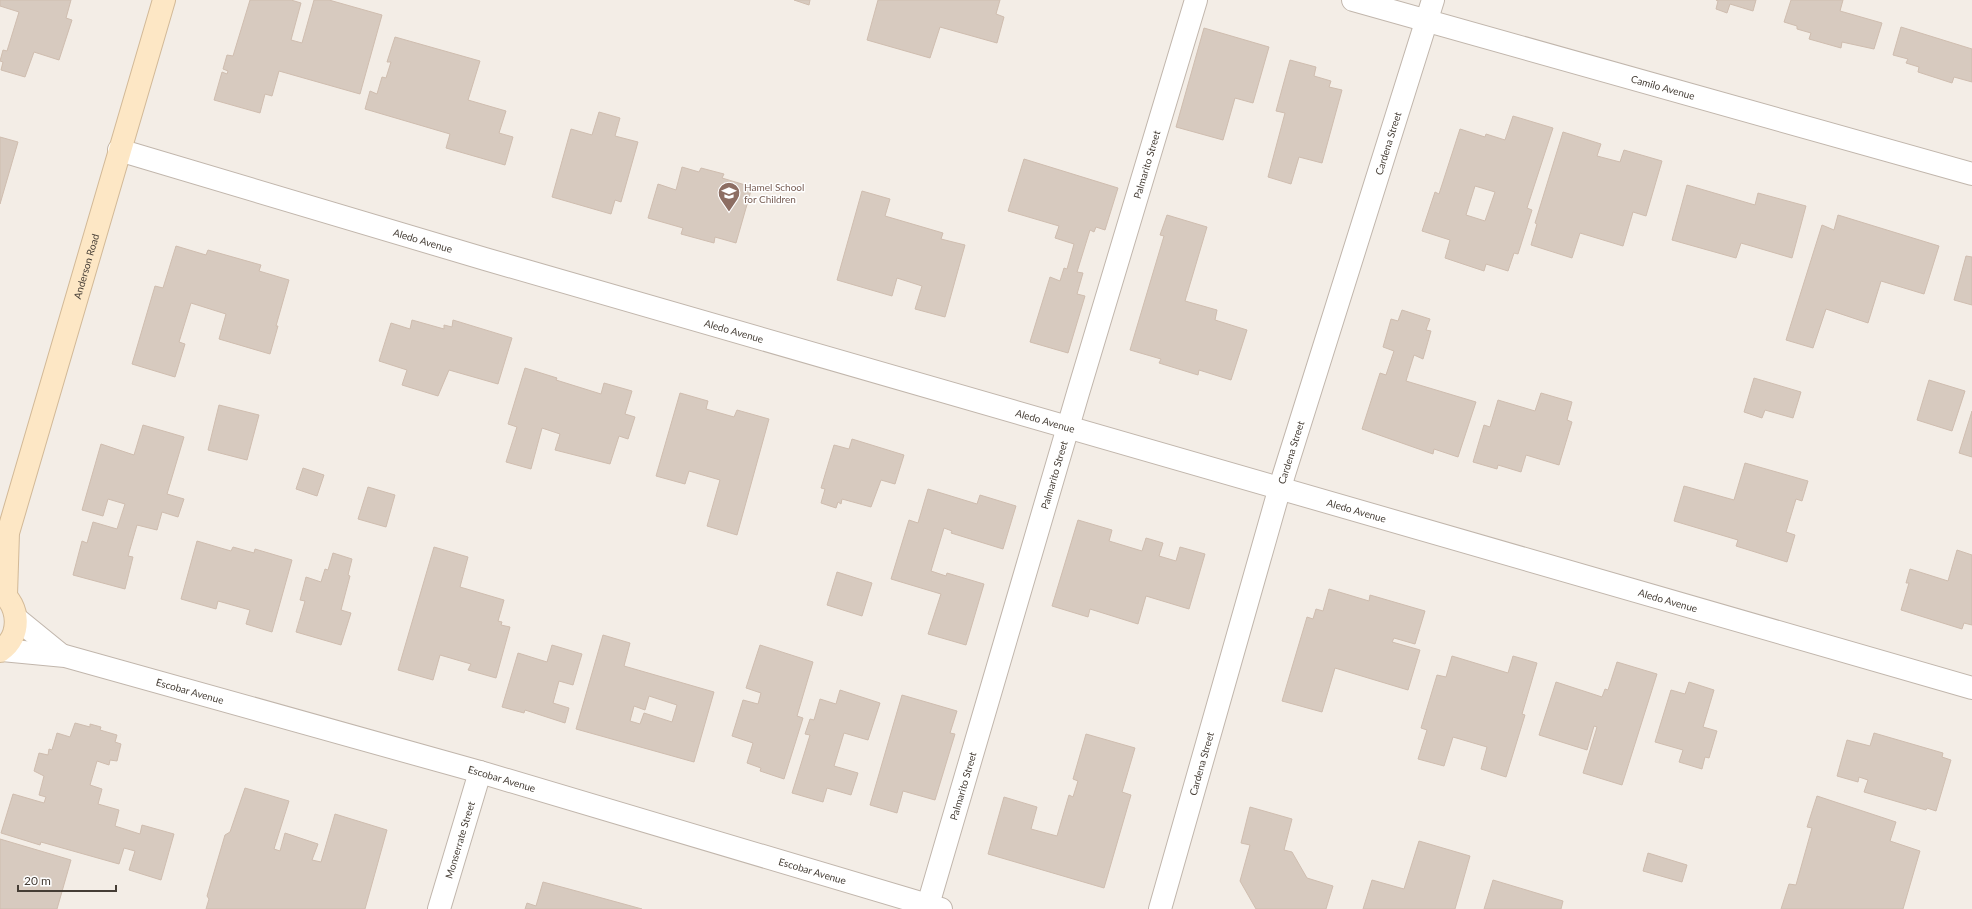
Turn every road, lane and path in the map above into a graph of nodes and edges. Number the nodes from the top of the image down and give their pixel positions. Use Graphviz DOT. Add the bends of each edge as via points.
graph roads {
  1 [pos="164,0"];
  2 [pos="1196,0"];
  3 [pos="1353,0"];
  4 [pos="1433,0"];
  5 [pos="1426,22"];
  6 [pos="119,150"];
  7 [pos="1972,174"];
  8 [pos="1068,426"];
  9 [pos="1280,487"];
  10 [pos="4,538"];
  11 [pos="3,593"];
  12 [pos="17,619"];
  13 [pos="1,651"];
  14 [pos="60,654"];
  15 [pos="1972,688"];
  16 [pos="480,772"];
  17 [pos="887,901"];
  18 [pos="934,907"];
  19 [pos="439,909"];
  20 [pos="1160,909"];
  1 -- 6 [label="street, Anderson Road"];
  2 -- 8 [label="street, Palmarito Street"];
  3 -- 5 [label="street, Camilo Avenue"];
  4 -- 5 [label="street, Cardena Street"];
  5 -- 7 [label="street, Camilo Avenue"];
  5 -- 9 [label="street, Cardena Street"];
  6 -- 8 [label="street, Aledo Avenue" via="485,259"];
  6 -- 10 [label="street, Anderson Road"];
  8 -- 9 [label="street, Aledo Avenue"];
  8 -- 18 [label="street, Palmarito Street"];
  9 -- 15 [label="street, Aledo Avenue"];
  9 -- 20 [label="street, Cardena Street"];
  10 -- 11 [label="street, Anderson Road"];
  11 -- 12 [label="street" via="12,602"];
  12 -- 13 [label="street" via="10,642"];
  12 -- 14 [label="street, Escobar Avenue"];
  13 -- 14 [label="street, Escobar Avenue"];
  14 -- 16 [label="street, Escobar Avenue"];
  16 -- 17 [label="street, Escobar Avenue"];
  16 -- 19 [label="street, Monserrate Street"];
  17 -- 18 [label="street, Escobar Avenue"];
}
